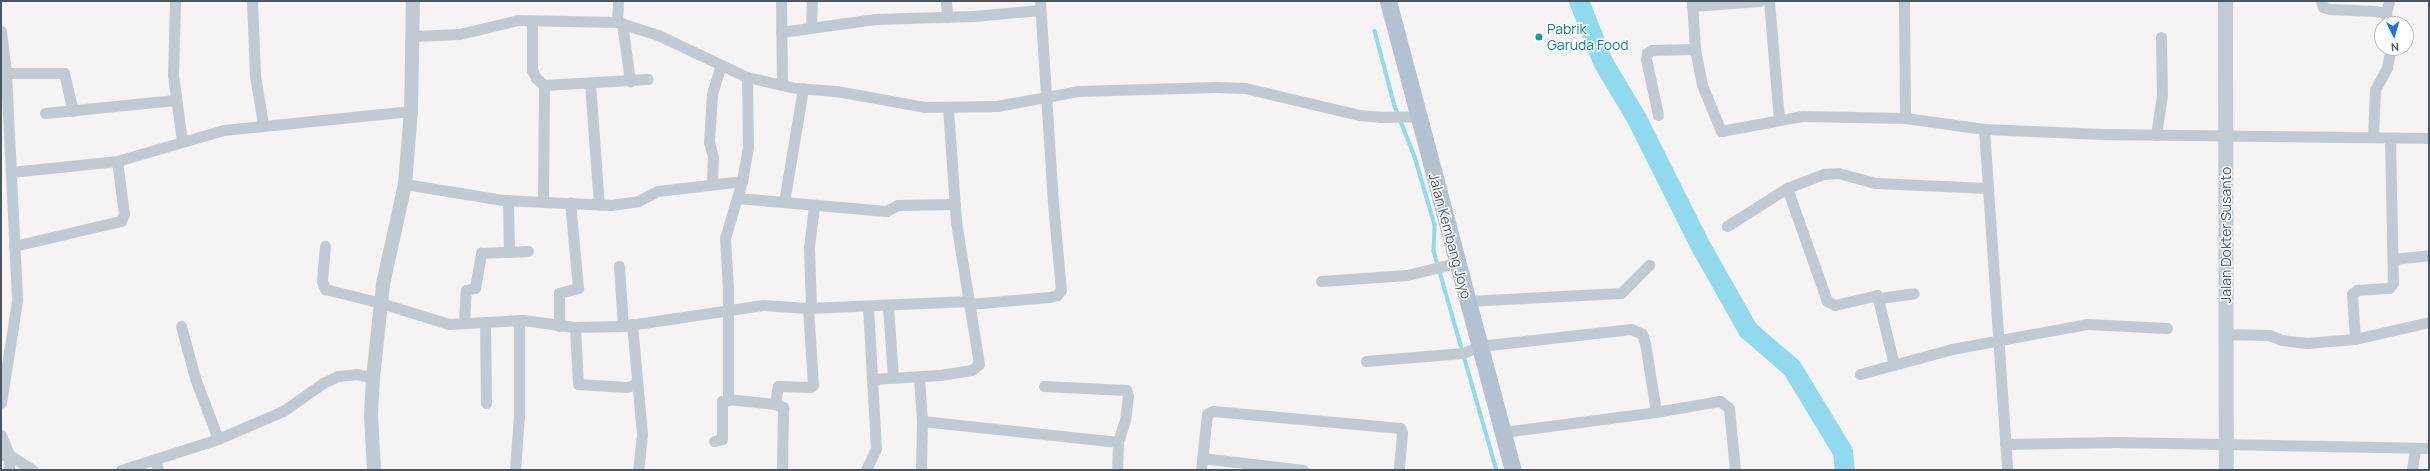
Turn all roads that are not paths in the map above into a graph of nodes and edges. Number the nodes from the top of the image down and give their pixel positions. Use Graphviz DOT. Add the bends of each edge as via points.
graph roads {
  1 [pos="175,1"];
  2 [pos="252,1"];
  3 [pos="413,1"];
  4 [pos="618,1"];
  5 [pos="781,1"];
  6 [pos="812,1"];
  7 [pos="946,1"];
  8 [pos="1388,1"];
  9 [pos="1759,1"];
  10 [pos="1769,1"];
  11 [pos="1904,1"];
  12 [pos="2225,1"];
  13 [pos="2321,1"];
  14 [pos="2389,1"];
  15 [pos="1692,4"];
  16 [pos="1040,5"];
  17 [pos="2382,16"];
  18 [pos="2387,16"];
  19 [pos="947,17"];
  20 [pos="532,21"];
  21 [pos="620,22"];
  22 [pos="811,27"];
  23 [pos="1,31"];
  24 [pos="781,32"];
  25 [pos="414,36"];
  26 [pos="2161,37"];
  27 [pos="1695,49"];
  28 [pos="2390,56"];
  29 [pos="721,65"];
  30 [pos="6,73"];
  31 [pos="747,77"];
  32 [pos="648,79"];
  33 [pos="630,81"];
  34 [pos="590,84"];
  35 [pos="544,85"];
  36 [pos="782,85"];
  37 [pos="803,89"];
  38 [pos="1046,97"];
  39 [pos="175,100"];
  40 [pos="948,109"];
  41 [pos="72,111"];
  42 [pos="411,112"];
  43 [pos="45,113"];
  44 [pos="1658,115"];
  45 [pos="1419,116"];
  46 [pos="1904,118"];
  47 [pos="1780,120"];
  48 [pos="263,124"];
  49 [pos="1984,129"];
  50 [pos="2156,135"];
  51 [pos="2227,135"];
  52 [pos="2373,136"];
  53 [pos="2390,138"];
  54 [pos="2429,138"];
  55 [pos="182,140"];
  56 [pos="117,161"];
  57 [pos="11,172"];
  58 [pos="742,181"];
  59 [pos="712,183"];
  60 [pos="405,184"];
  61 [pos="1787,188"];
  62 [pos="1987,188"];
  63 [pos="736,198"];
  64 [pos="508,200"];
  65 [pos="543,200"];
  66 [pos="570,202"];
  67 [pos="784,202"];
  68 [pos="955,204"];
  69 [pos="599,205"];
  70 [pos="814,205"];
  71 [pos="1727,226"];
  72 [pos="14,246"];
  73 [pos="325,246"];
  74 [pos="528,251"];
  75 [pos="509,252"];
  76 [pos="2429,255"];
  77 [pos="2393,259"];
  78 [pos="1456,263"];
  79 [pos="1650,265"];
  80 [pos="619,266"];
  81 [pos="1321,281"];
  82 [pos="1914,293"];
  83 [pos="1880,298"];
  84 [pos="1467,301"];
  85 [pos="381,302"];
  86 [pos="970,303"];
  87 [pos="888,306"];
  88 [pos="868,307"];
  89 [pos="810,308"];
  90 [pos="726,309"];
  91 [pos="519,320"];
  92 [pos="485,322"];
  93 [pos="2429,322"];
  94 [pos="464,323"];
  95 [pos="628,325"];
  96 [pos="181,326"];
  97 [pos="559,326"];
  98 [pos="575,327"];
  99 [pos="2167,328"];
  100 [pos="2226,334"];
  101 [pos="2355,339"];
  102 [pos="1997,341"];
  103 [pos="1480,346"];
  104 [pos="1366,361"];
  105 [pos="1894,365"];
  106 [pos="1860,374"];
  107 [pos="919,377"];
  108 [pos="373,378"];
  109 [pos="893,378"];
  110 [pos="872,379"];
  111 [pos="637,380"];
  112 [pos="1044,386"];
  113 [pos="728,400"];
  114 [pos="1,403"];
  115 [pos="486,403"];
  116 [pos="775,404"];
  117 [pos="1656,412"];
  118 [pos="922,421"];
  119 [pos="1503,432"];
  120 [pos="1,435"];
  121 [pos="218,439"];
  122 [pos="714,441"];
  123 [pos="1118,442"];
  124 [pos="2226,443"];
  125 [pos="2005,444"];
  126 [pos="2415,448"];
  127 [pos="2429,448"];
  128 [pos="5,455"];
  129 [pos="1202,458"];
  130 [pos="155,459"];
  131 [pos="9,470"];
  132 [pos="33,470"];
  133 [pos="121,470"];
  134 [pos="158,470"];
  135 [pos="374,470"];
  136 [pos="514,470"];
  137 [pos="638,470"];
  138 [pos="782,470"];
  139 [pos="866,470"];
  140 [pos="921,470"];
  141 [pos="1117,470"];
  142 [pos="1201,470"];
  143 [pos="1303,470"];
  144 [pos="1399,470"];
  145 [pos="1513,470"];
  146 [pos="1735,470"];
  147 [pos="2007,470"];
  148 [pos="2226,470"];
  149 [pos="2412,470"];
  1 -- 39 [label="street" via="172,65"];
  2 -- 48 [label="street" via="255,76"];
  3 -- 25 [label="street"];
  4 -- 21 [label="street"];
  5 -- 24 [label="street"];
  6 -- 22 [label="street"];
  7 -- 19 [label="street"];
  8 -- 45 [label="main road, Jalan Kembang Joyo"];
  9 -- 15 [label="street"];
  10 -- 47 [label="street"];
  11 -- 46 [label="street"];
  12 -- 51 [label="main road, Jalan Dokter Susanto"];
  13 -- 17 [label="street" via="2323,7 2330,9 2375,11"];
  14 -- 18 [label="street"];
  15 -- 27 [label="street"];
  16 -- 19 [label="street"];
  16 -- 38 [label="street"];
  19 -- 22 [label="street" via="875,19"];
  20 -- 21 [label="street"];
  20 -- 25 [label="street" via="510,21 470,32 438,37"];
  20 -- 35 [label="street" via="532,70"];
  21 -- 29 [label="street" via="658,35"];
  21 -- 33 [label="street"];
  22 -- 24 [label="street"];
  23 -- 30 [label="street"];
  24 -- 36 [label="street"];
  25 -- 42 [label="street"];
  26 -- 50 [label="street" via="2162,95"];
  27 -- 44 [label="street" via="1652,50 1647,53 1646,59"];
  27 -- 47 [label="street" via="1702,85 1721,131 1752,128"];
  28 -- 52 [label="street" via="2375,90"];
  29 -- 31 [label="street"];
  29 -- 59 [label="street" via="712,94 709,135 713,157"];
  30 -- 41 [label="street" via="64,73"];
  30 -- 57 [label="street"];
  31 -- 36 [label="street"];
  31 -- 58 [label="street" via="748,147"];
  32 -- 33 [label="street"];
  33 -- 34 [label="street"];
  34 -- 35 [label="street"];
  34 -- 69 [label="street"];
  35 -- 65 [label="street"];
  36 -- 37 [label="street"];
  37 -- 40 [label="street"];
  37 -- 67 [label="street"];
  38 -- 40 [label="street" via="997,106"];
  38 -- 45 [label="street" via="1078,91 1179,87 1245,88 1359,115"];
  38 -- 86 [label="street" via="1053,203 1060,257 1060,293 1049,297"];
  39 -- 41 [label="street"];
  39 -- 55 [label="street"];
  40 -- 68 [label="street"];
  41 -- 43 [label="street"];
  42 -- 48 [label="street"];
  42 -- 60 [label="street"];
  45 -- 78 [label="main road, Jalan Kembang Joyo"];
  46 -- 47 [label="street" via="1802,116"];
  46 -- 49 [label="street"];
  48 -- 55 [label="street"];
  49 -- 50 [label="street"];
  49 -- 62 [label="street"];
  50 -- 51 [label="street"];
  51 -- 52 [label="street"];
  51 -- 100 [label="main road, Jalan Dokter Susanto"];
  52 -- 53 [label="street"];
  53 -- 54 [label="street"];
  53 -- 77 [label="street"];
  55 -- 56 [label="street"];
  56 -- 57 [label="street"];
  56 -- 72 [label="street" via="124,214 121,222"];
  57 -- 72 [label="street"];
  58 -- 59 [label="street"];
  58 -- 63 [label="street"];
  59 -- 69 [label="street" via="658,192 626,204"];
  60 -- 64 [label="street"];
  60 -- 85 [label="street"];
  61 -- 62 [label="street" via="1824,174 1838,173 1876,183"];
  61 -- 71 [label="street"];
  61 -- 83 [label="street" via="1828,301 1835,305 1873,295"];
  62 -- 102 [label="street"];
  63 -- 67 [label="street"];
  63 -- 90 [label="street" via="725,238 728,288"];
  64 -- 65 [label="street"];
  64 -- 75 [label="street"];
  65 -- 66 [label="street"];
  66 -- 69 [label="street"];
  66 -- 97 [label="street" via="578,288 559,293"];
  67 -- 70 [label="street"];
  68 -- 70 [label="street" via="898,205 886,211"];
  68 -- 86 [label="street"];
  70 -- 89 [label="street" via="809,247"];
  72 -- 114 [label="street" via="17,312"];
  73 -- 85 [label="street" via="322,288"];
  74 -- 75 [label="street"];
  75 -- 94 [label="street" via="481,253 476,287 466,290"];
  76 -- 77 [label="street"];
  77 -- 101 [label="street" via="2392,286 2357,290 2352,294"];
  78 -- 81 [label="street" via="1407,275"];
  78 -- 84 [label="main road, Jalan Kembang Joyo"];
  79 -- 84 [label="street" via="1621,293"];
  80 -- 95 [label="street"];
  82 -- 83 [label="street"];
  83 -- 105 [label="street"];
  84 -- 103 [label="main road, Jalan Kembang Joyo"];
  85 -- 94 [label="street" via="440,322"];
  85 -- 108 [label="street"];
  86 -- 87 [label="street"];
  86 -- 107 [label="street" via="979,360 977,368"];
  87 -- 88 [label="street"];
  87 -- 109 [label="street"];
  88 -- 89 [label="street"];
  88 -- 110 [label="street"];
  89 -- 90 [label="street" via="763,305"];
  89 -- 116 [label="street" via="814,385 778,386"];
  90 -- 95 [label="street"];
  90 -- 113 [label="street"];
  91 -- 92 [label="street"];
  91 -- 97 [label="street"];
  91 -- 136 [label="street" via="519,416"];
  92 -- 94 [label="street"];
  92 -- 115 [label="street"];
  93 -- 101 [label="street"];
  95 -- 98 [label="street"];
  95 -- 111 [label="street"];
  96 -- 121 [label="street" via="195,378"];
  97 -- 98 [label="street"];
  98 -- 111 [label="street" via="578,384 626,387 634,385"];
  99 -- 102 [label="street" via="2100,322"];
  100 -- 101 [label="street" via="2269,335 2299,343"];
  100 -- 124 [label="main road, Jalan Dokter Susanto"];
  102 -- 105 [label="street" via="1952,349"];
  102 -- 125 [label="street"];
  103 -- 104 [label="street" via="1463,352"];
  103 -- 117 [label="street" via="1624,329 1638,330 1645,343"];
  103 -- 119 [label="main road, Jalan Kembang Joyo"];
  105 -- 106 [label="street"];
  107 -- 109 [label="street"];
  107 -- 118 [label="street"];
  108 -- 121 [label="street" via="357,374 338,376 323,383 283,411"];
  108 -- 135 [label="street" via="371,415"];
  109 -- 110 [label="street"];
  110 -- 139 [label="street" via="876,449"];
  111 -- 137 [label="street" via="642,434"];
  112 -- 123 [label="street" via="1126,390 1128,396 1125,420"];
  113 -- 116 [label="street"];
  113 -- 122 [label="street" via="722,401 722,439"];
  116 -- 138 [label="street" via="783,407 784,414"];
  117 -- 119 [label="street"];
  117 -- 146 [label="street" via="1701,403 1725,402 1729,408"];
  118 -- 123 [label="street"];
  118 -- 140 [label="street"];
  119 -- 145 [label="main road, Jalan Kembang Joyo"];
  120 -- 128 [label="street"];
  121 -- 130 [label="street"];
  123 -- 141 [label="street"];
  124 -- 125 [label="street"];
  124 -- 126 [label="street"];
  124 -- 148 [label="main road, Jalan Dokter Susanto"];
  125 -- 147 [label="street"];
  126 -- 127 [label="street"];
  126 -- 149 [label="street"];
  128 -- 131 [label="street"];
  128 -- 132 [label="street"];
  129 -- 142 [label="street"];
  129 -- 143 [label="street"];
  129 -- 144 [label="street" via="1207,414 1213,411 1400,428 1402,433"];
  130 -- 133 [label="street"];
  130 -- 134 [label="street"];
}
